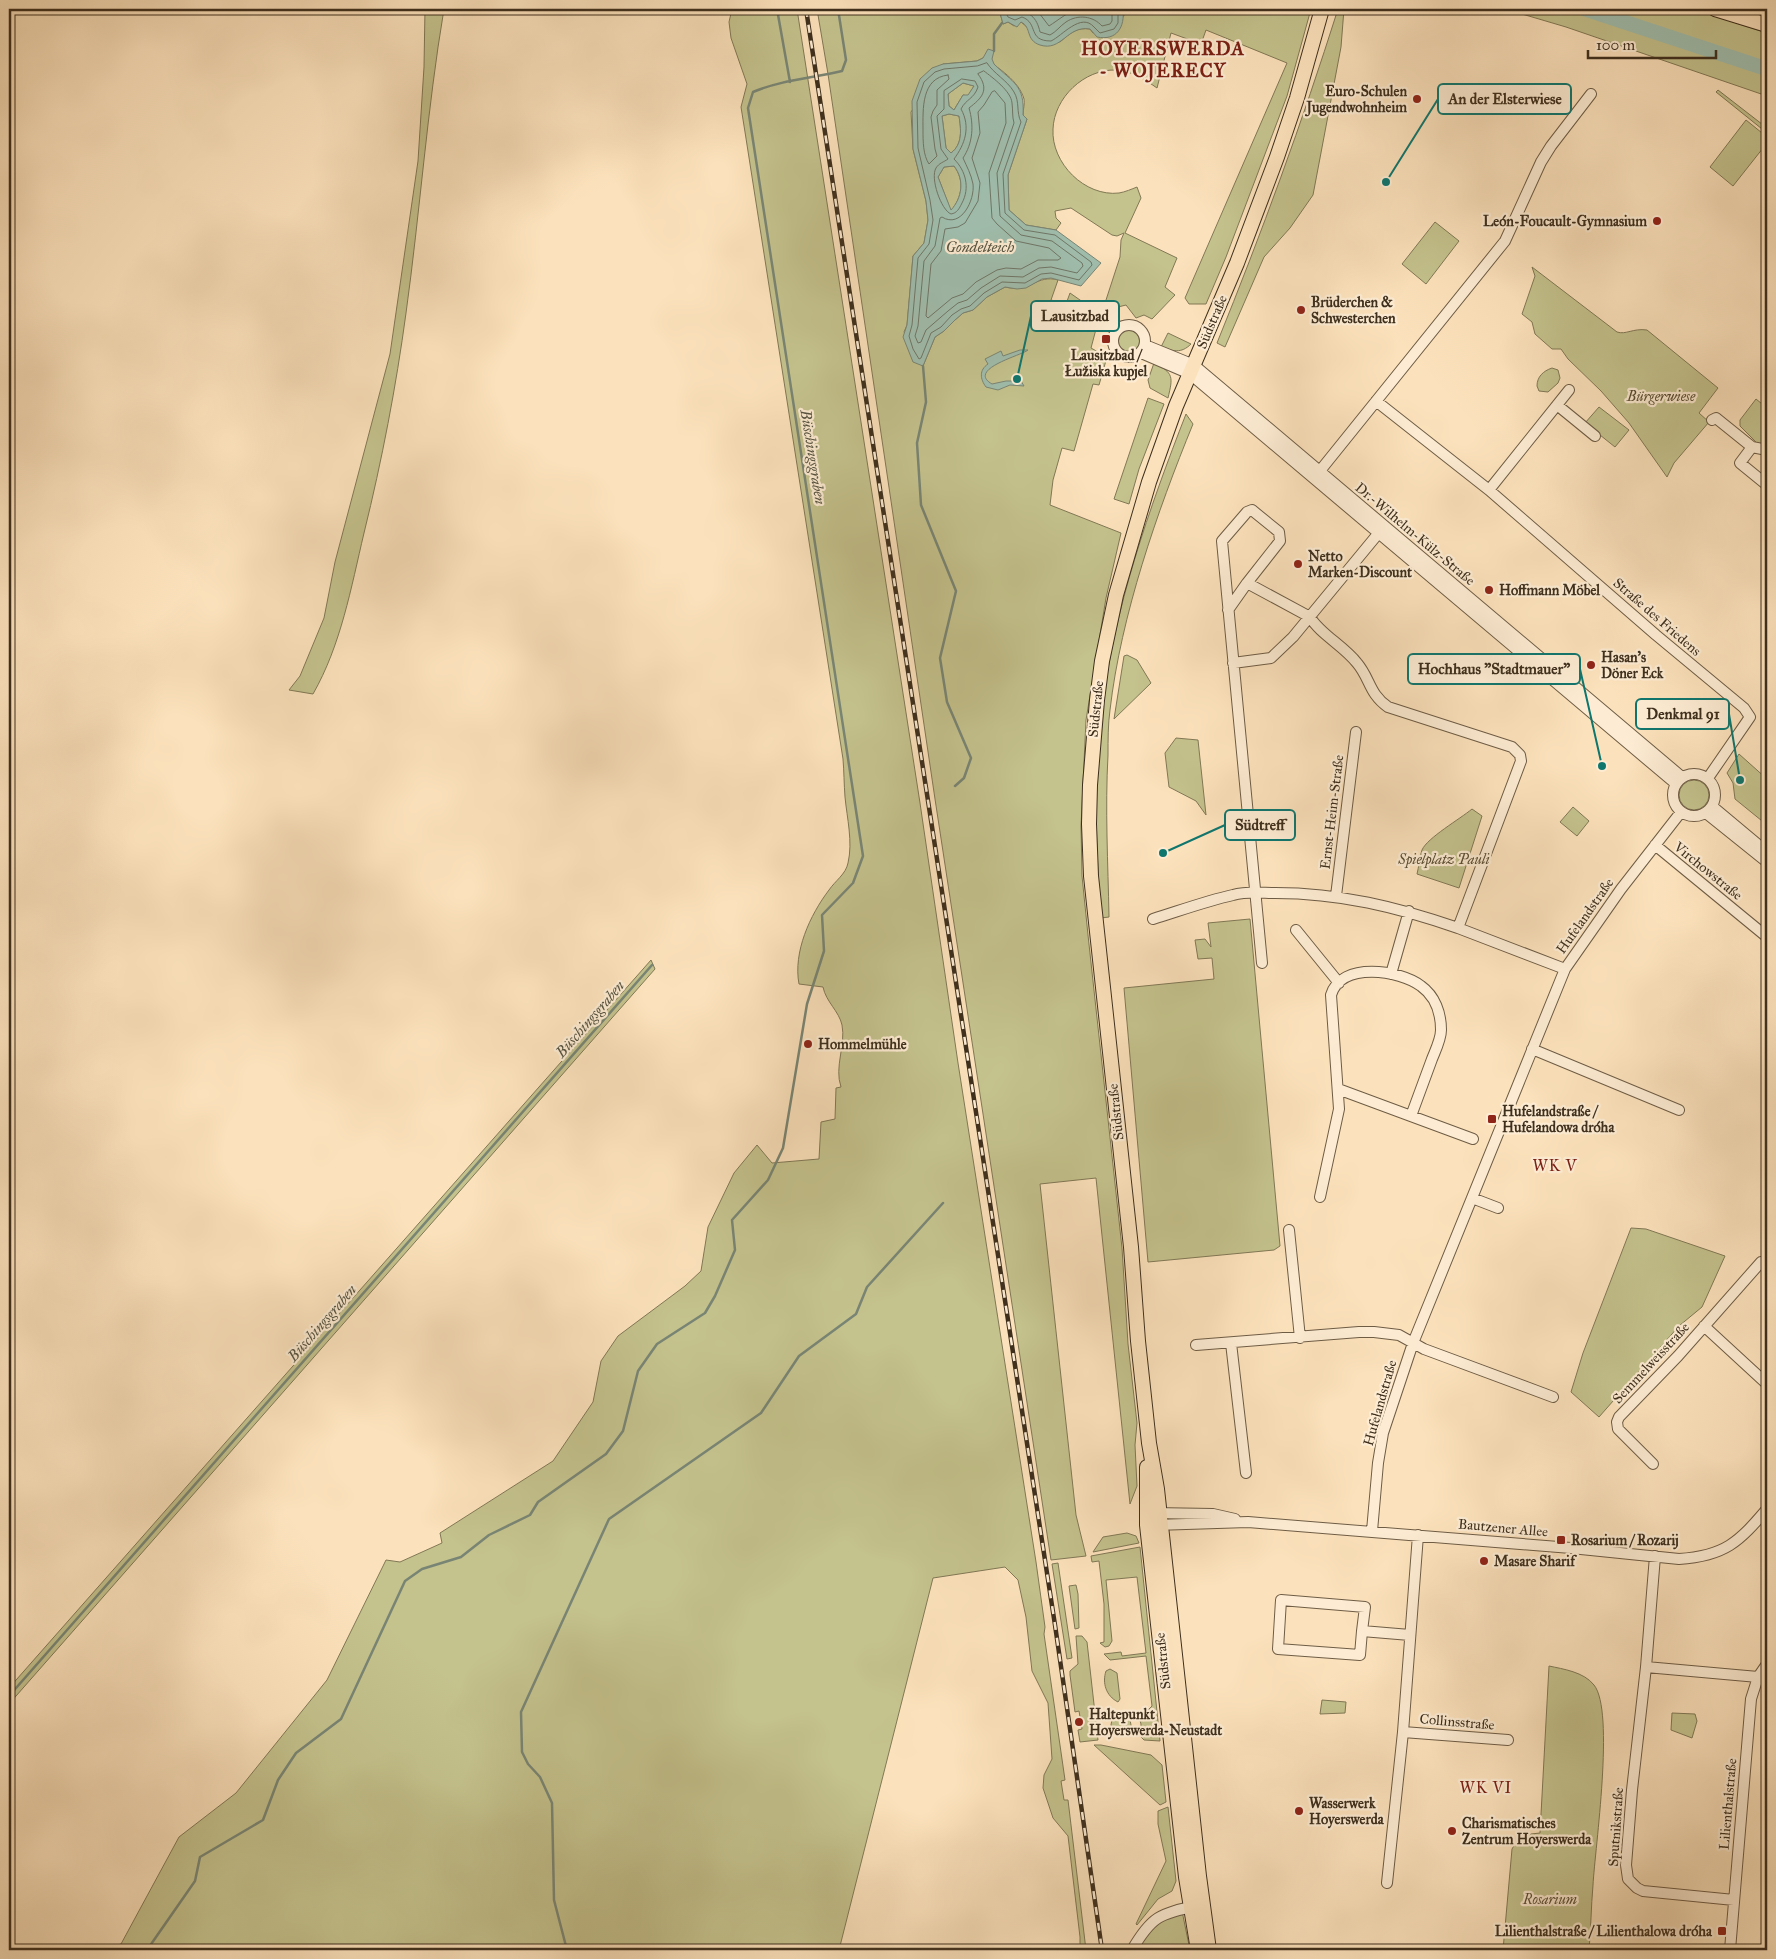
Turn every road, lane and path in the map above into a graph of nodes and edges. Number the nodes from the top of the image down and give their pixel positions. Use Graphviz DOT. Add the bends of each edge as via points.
graph roads {
  1 [pos="1322,9"];
  2 [pos="1715,9"];
  3 [pos="1767,25"];
  4 [pos="1591,94"];
  5 [pos="1143,349"];
  6 [pos="1192,370"];
  7 [pos="1569,390"];
  8 [pos="1376,401"];
  9 [pos="1557,405"];
  10 [pos="1712,420"];
  11 [pos="1595,436"];
  12 [pos="1752,447"];
  13 [pos="1767,450"];
  14 [pos="1318,472"];
  15 [pos="1767,485"];
  16 [pos="1489,490"];
  17 [pos="1381,530"];
  18 [pos="1248,583"];
  19 [pos="1228,610"];
  20 [pos="1310,617"];
  21 [pos="1233,663"];
  22 [pos="1356,732"];
  23 [pos="1708,778"];
  24 [pos="1679,781"];
  25 [pos="1709,809"];
  26 [pos="1681,812"];
  27 [pos="1655,845"];
  28 [pos="1767,852"];
  29 [pos="1767,862"];
  30 [pos="1255,893"];
  31 [pos="1336,896"];
  32 [pos="1409,912"];
  33 [pos="1153,919"];
  34 [pos="1458,928"];
  35 [pos="1296,930"];
  36 [pos="1767,937"];
  37 [pos="1262,963"];
  38 [pos="1565,969"];
  39 [pos="1391,974"];
  40 [pos="1339,983"];
  41 [pos="1532,1049"];
  42 [pos="1338,1089"];
  43 [pos="1679,1110"];
  44 [pos="1411,1116"];
  45 [pos="1473,1139"];
  46 [pos="1320,1196"];
  47 [pos="1472,1198"];
  48 [pos="1498,1208"];
  49 [pos="1289,1230"];
  50 [pos="1761,1262"];
  51 [pos="1704,1326"];
  52 [pos="1300,1338"];
  53 [pos="1231,1343"];
  54 [pos="1413,1343"];
  55 [pos="1196,1345"];
  56 [pos="1767,1384"];
  57 [pos="1553,1397"];
  58 [pos="1653,1464"];
  59 [pos="1246,1473"];
  60 [pos="1767,1509"];
  61 [pos="1153,1519"];
  62 [pos="1372,1531"];
  63 [pos="1418,1535"];
  64 [pos="1655,1556"];
  65 [pos="1362,1631"];
  66 [pos="1410,1635"];
  67 [pos="1767,1664"];
  68 [pos="1646,1666"];
  69 [pos="1758,1677"];
  70 [pos="1403,1732"];
  71 [pos="1508,1740"];
  72 [pos="1387,1883"];
  73 [pos="1734,1900"];
  74 [pos="1197,1906"];
  75 [pos="1132,1950"];
  76 [pos="1198,1950"];
  77 [pos="1209,1950"];
  78 [pos="1730,1950"];
  1 -- 6 [label="main road, Südstraße" via="1277,157"];
  2 -- 3 [label="main road"];
  4 -- 8 [label="street" via="1541,162 1505,242"];
  5 -- 6 [label="street, Dr.-Wilhelm-Külz-Straße"];
  6 -- 14 [label="street, Dr.-Wilhelm-Külz-Straße"];
  6 -- 17 [label="street, Dr.-Wilhelm-Külz-Straße"];
  6 -- 61 [label="main road, Südstraße" via="1149,482 1116,595 1101,670 1090,785 1094,920 1131,1247"];
  7 -- 9 [label="street"];
  8 -- 14 [label="street"];
  8 -- 16 [label="street, Straße des Friedens"];
  9 -- 11 [label="street"];
  9 -- 16 [label="street"];
  10 -- 12 [label="street" via="1716,418"];
  12 -- 13 [label="street"];
  12 -- 15 [label="street" via="1740,463"];
  14 -- 17 [label="street, Dr.-Wilhelm-Külz-Straße"];
  16 -- 23 [label="street, Straße des Friedens" via="1748,712 1750,717"];
  17 -- 20 [label="street"];
  17 -- 24 [label="street, Dr.-Wilhelm-Külz-Straße"];
  18 -- 19 [label="street"];
  18 -- 19 [label="street" via="1280,541 1279,532 1252,510 1222,541"];
  18 -- 20 [label="street"];
  19 -- 21 [label="street"];
  20 -- 21 [label="street" via="1271,658"];
  20 -- 34 [label="street" via="1357,662 1373,693 1388,707 1512,747 1520,755 1521,761"];
  21 -- 30 [label="street"];
  22 -- 31 [label="street, Ernst-Heim-Straße"];
  23 -- 24 [label="street" via="1695,773"];
  23 -- 25 [label="street" via="1715,791"];
  24 -- 26 [label="street" via="1673,799"];
  25 -- 26 [label="street" via="1694,816"];
  25 -- 28 [label="street"];
  25 -- 29 [label="street"];
  26 -- 27 [label="street, Hufelandstraße"];
  27 -- 36 [label="street, Virchowstraße"];
  27 -- 38 [label="street, Hufelandstraße"];
  30 -- 31 [label="street"];
  30 -- 33 [label="street" via="1234,894"];
  30 -- 37 [label="street"];
  31 -- 32 [label="street"];
  32 -- 34 [label="street"];
  32 -- 39 [label="street"];
  34 -- 38 [label="street"];
  35 -- 40 [label="street"];
  38 -- 41 [label="street, Hufelandstraße"];
  39 -- 40 [label="street" via="1364,971"];
  39 -- 44 [label="street" via="1421,986 1433,998 1440,1018 1440,1037"];
  40 -- 42 [label="street" via="1331,998"];
  41 -- 43 [label="street"];
  41 -- 47 [label="street, Hufelandstraße"];
  42 -- 44 [label="street"];
  42 -- 46 [label="street" via="1339,1109"];
  44 -- 45 [label="street"];
  47 -- 48 [label="street"];
  47 -- 54 [label="street, Hufelandstraße"];
  49 -- 52 [label="street"];
  50 -- 51 [label="street, Semmelweisstraße"];
  51 -- 56 [label="street, Semmelweisstraße"];
  51 -- 58 [label="street, Semmelweisstraße" via="1617,1422 1621,1433"];
  52 -- 53 [label="street"];
  52 -- 54 [label="street" via="1374,1332 1399,1335"];
  53 -- 55 [label="street"];
  53 -- 59 [label="street"];
  54 -- 57 [label="street"];
  54 -- 62 [label="street, Hufelandstraße" via="1381,1446"];
  60 -- 64 [label="street, Bautzener Allee" via="1744,1536 1720,1551 1697,1558"];
  61 -- 62 [label="street, Bautzener Allee"];
  61 -- 74 [label="main road, Südstraße"];
  62 -- 63 [label="street, Bautzener Allee"];
  63 -- 64 [label="street, Bautzener Allee"];
  63 -- 66 [label="street, Collinsstraße"];
  64 -- 68 [label="street, Sputnikstraße"];
  65 -- 65 [label="street" via="1365,1606 1281,1600 1278,1649 1360,1655"];
  65 -- 66 [label="street"];
  66 -- 70 [label="street, Collinsstraße"];
  67 -- 69 [label="street, Lilienthalstraße"];
  68 -- 69 [label="street"];
  68 -- 73 [label="street, Sputnikstraße" via="1632,1790 1626,1866 1628,1879 1643,1891"];
  69 -- 73 [label="street, Lilienthalstraße" via="1750,1709"];
  70 -- 71 [label="street, Collinsstraße"];
  70 -- 72 [label="street, Collinsstraße"];
  73 -- 78 [label="street, Lilienthalstraße"];
  74 -- 75 [label="street" via="1161,1915 1143,1931"];
  74 -- 76 [label="main road"];
  74 -- 77 [label="main road"];
}
